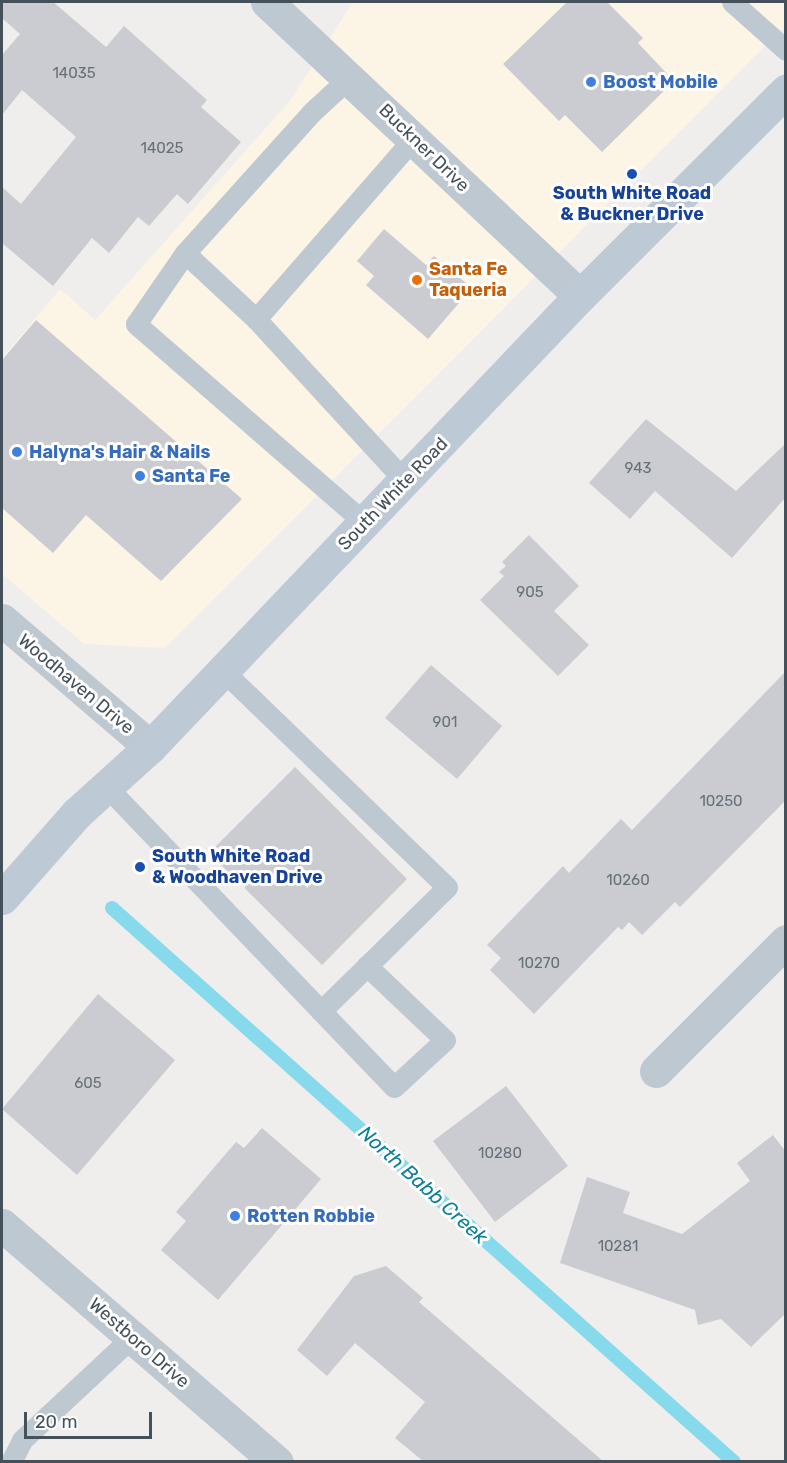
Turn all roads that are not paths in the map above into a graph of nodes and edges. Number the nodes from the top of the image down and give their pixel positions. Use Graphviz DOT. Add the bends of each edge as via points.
graph roads {
  1 [pos="267,2"];
  2 [pos="732,2"];
  3 [pos="786,50"];
  4 [pos="350,77"];
  5 [pos="786,91"];
  6 [pos="414,138"];
  7 [pos="185,253"];
  8 [pos="580,296"];
  9 [pos="256,320"];
  10 [pos="405,481"];
  11 [pos="365,523"];
  12 [pos="2,620"];
  13 [pos="223,671"];
  14 [pos="150,747"];
  15 [pos="106,786"];
  16 [pos="2,898"];
  17 [pos="786,940"];
  18 [pos="367,966"];
  19 [pos="321,1011"];
  20 [pos="656,1071"];
  21 [pos="2,1225"];
  22 [pos="132,1337"];
  23 [pos="11,1461"];
  24 [pos="277,1461"];
  1 -- 4 [label="street, Buckner Drive"];
  2 -- 3 [label="lane"];
  4 -- 6 [label="street, Buckner Drive"];
  4 -- 7 [label="lane" via="312,112"];
  5 -- 8 [label="main road, South White Road"];
  6 -- 8 [label="street, Buckner Drive"];
  6 -- 9 [label="lane"];
  7 -- 9 [label="lane"];
  7 -- 11 [label="lane" via="136,324"];
  8 -- 10 [label="main road, South White Road"];
  9 -- 10 [label="lane"];
  10 -- 11 [label="main road, South White Road"];
  11 -- 13 [label="main road, South White Road"];
  12 -- 14 [label="street, Woodhaven Drive"];
  13 -- 14 [label="main road, South White Road"];
  13 -- 18 [label="lane" via="447,887"];
  14 -- 15 [label="main road, South White Road"];
  15 -- 16 [label="main road, South White Road"];
  15 -- 19 [label="lane"];
  17 -- 20 [label="street"];
  18 -- 19 [label="lane"];
  18 -- 19 [label="lane" via="445,1040 394,1087"];
  21 -- 22 [label="street, Westboro Drive"];
  22 -- 23 [label="lane" via="22,1440"];
  22 -- 24 [label="street, Westboro Drive"];
}
